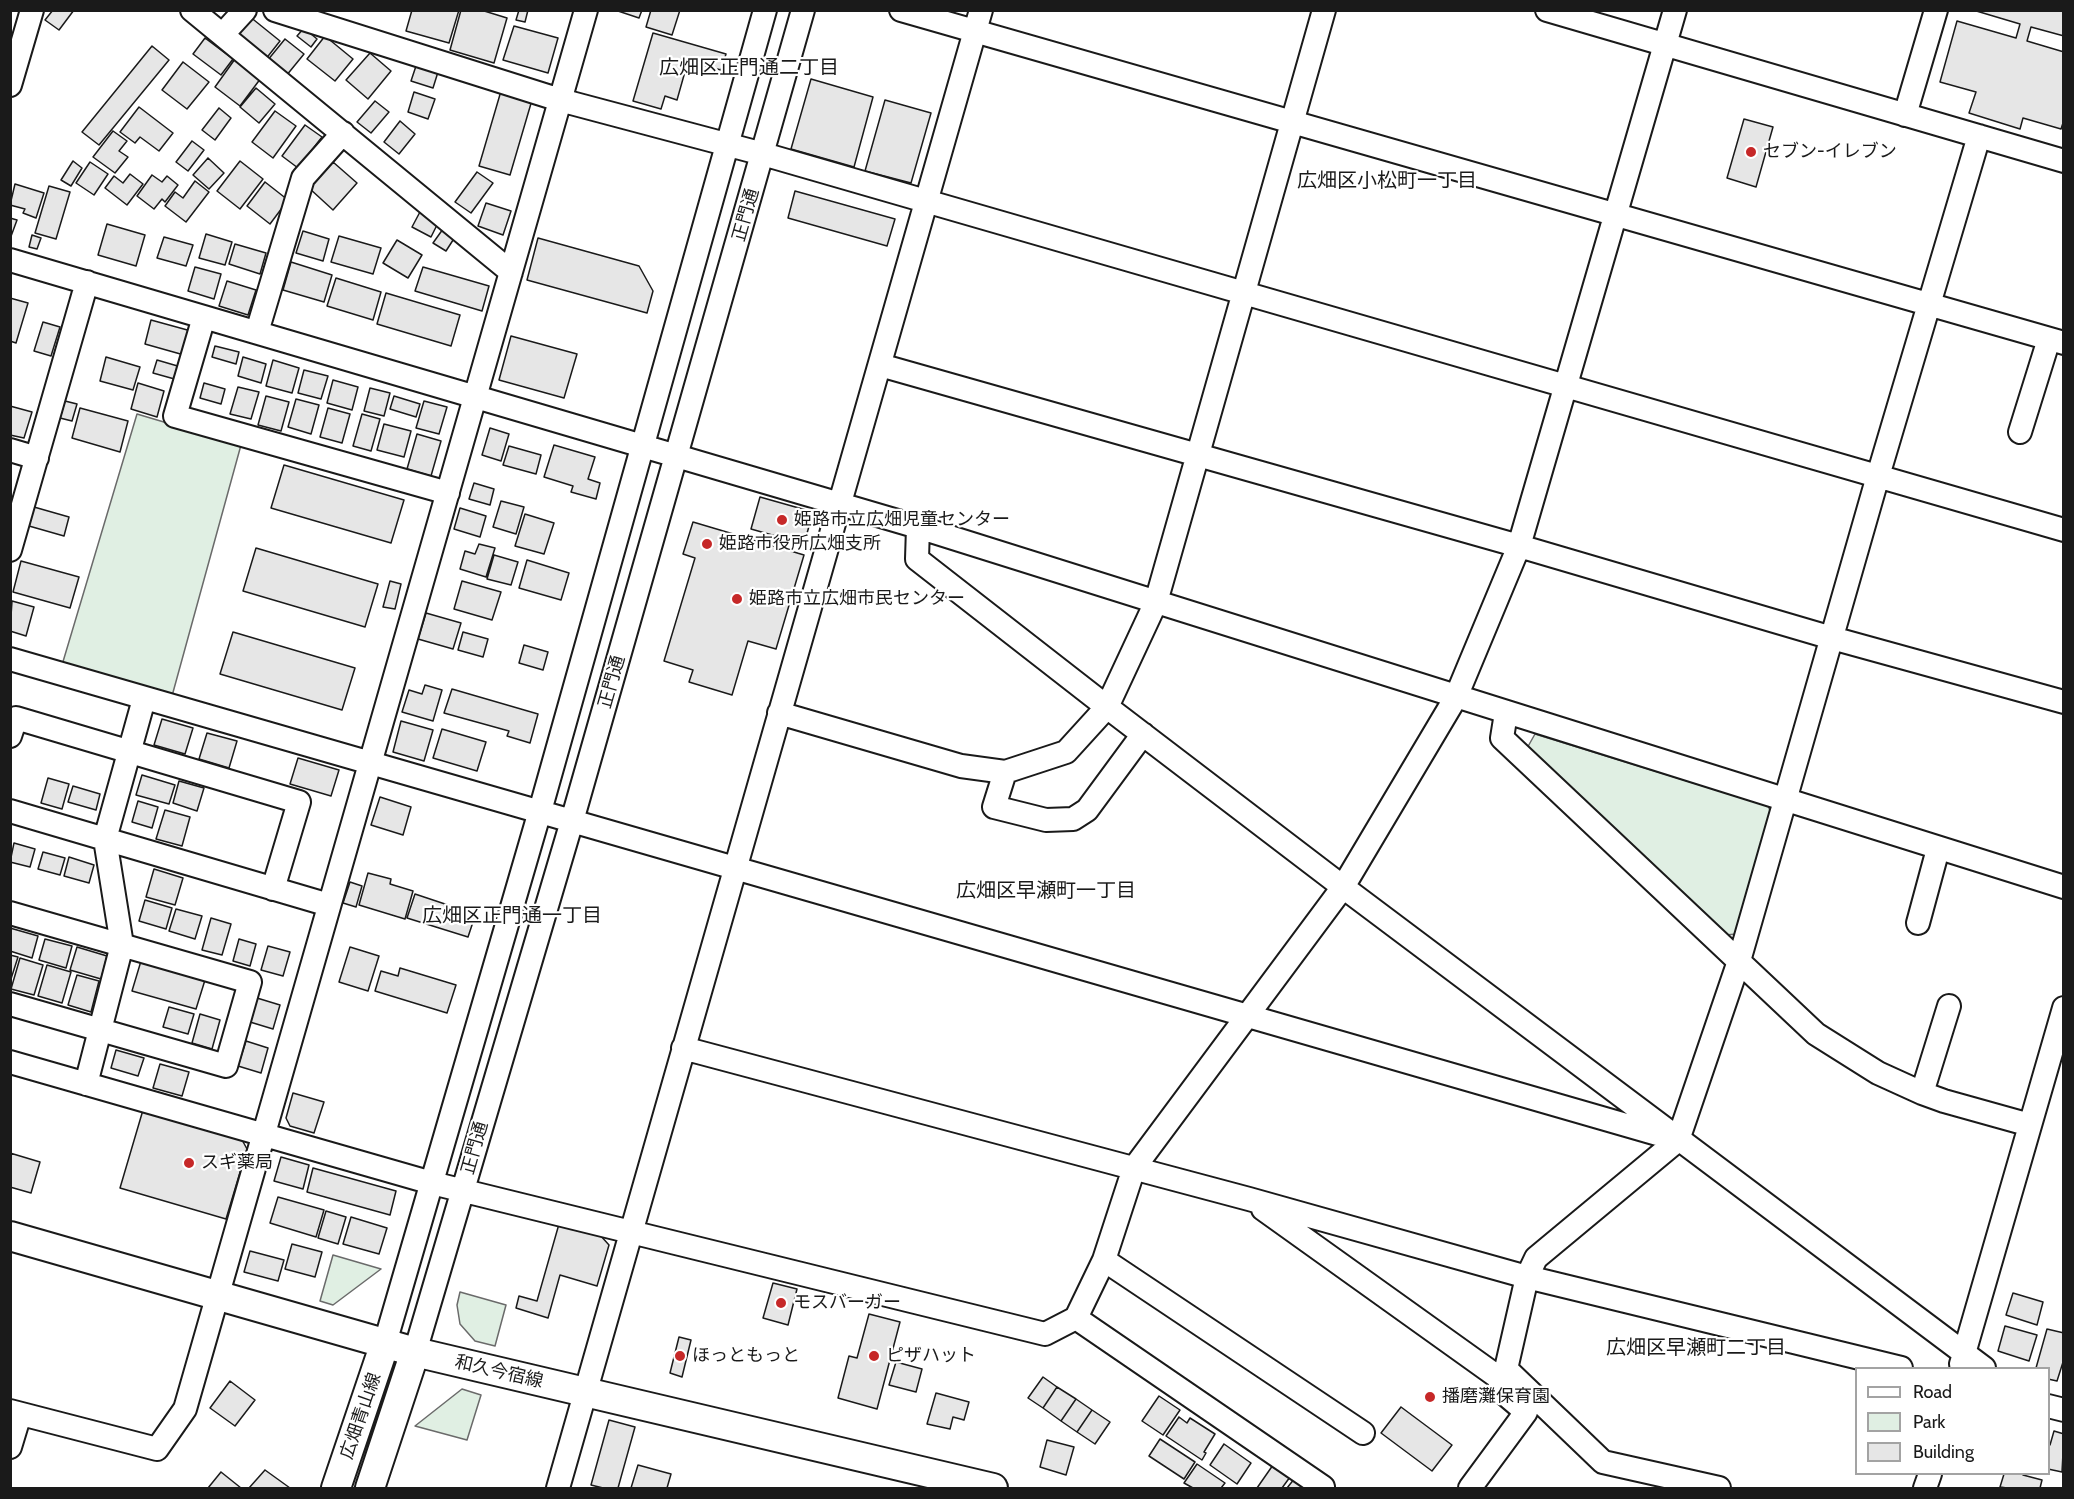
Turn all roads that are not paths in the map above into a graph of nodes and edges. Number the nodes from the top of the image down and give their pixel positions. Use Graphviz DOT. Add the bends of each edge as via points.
graph roads {
  1 [pos="32,10"];
  2 [pos="192,10"];
  3 [pos="245,10"];
  4 [pos="274,10"];
  5 [pos="586,10"];
  6 [pos="765,10"];
  7 [pos="803,10"];
  8 [pos="901,10"];
  9 [pos="1324,10"];
  10 [pos="1547,10"];
  11 [pos="1675,10"];
  12 [pos="1936,10"];
  13 [pos="978,21"];
  14 [pos="223,34"];
  15 [pos="1665,45"];
  16 [pos="10,85"];
  17 [pos="560,100"];
  18 [pos="1905,114"];
  19 [pos="1292,122"];
  20 [pos="343,133"];
  21 [pos="1979,136"];
  22 [pos="727,144"];
  23 [pos="763,154"];
  24 [pos="2064,161"];
  25 [pos="927,201"];
  26 [pos="1616,215"];
  27 [pos="10,260"];
  28 [pos="511,272"];
  29 [pos="87,282"];
  30 [pos="1243,292"];
  31 [pos="1928,304"];
  32 [pos="204,316"];
  33 [pos="257,332"];
  34 [pos="2056,341"];
  35 [pos="880,365"];
  36 [pos="1566,385"];
  37 [pos="475,396"];
  38 [pos="2020,432"];
  39 [pos="642,445"];
  40 [pos="10,450"];
  41 [pos="677,455"];
  42 [pos="1198,455"];
  43 [pos="37,458"];
  44 [pos="1878,476"];
  45 [pos="448,493"];
  46 [pos="839,505"];
  47 [pos="918,527"];
  48 [pos="2064,530"];
  49 [pos="1519,546"];
  50 [pos="10,550"];
  51 [pos="1156,602"];
  52 [pos="1832,638"];
  53 [pos="10,659"];
  54 [pos="1456,697"];
  55 [pos="144,699"];
  56 [pos="2064,702"];
  57 [pos="1107,708"];
  58 [pos="779,713"];
  59 [pos="1506,713"];
  60 [pos="1143,734"];
  61 [pos="10,735"];
  62 [pos="129,751"];
  63 [pos="370,762"];
  64 [pos="1005,772"];
  65 [pos="1786,801"];
  66 [pos="10,811"];
  67 [pos="540,811"];
  68 [pos="572,821"];
  69 [pos="105,839"];
  70 [pos="1938,849"];
  71 [pos="735,868"];
  72 [pos="1343,887"];
  73 [pos="2064,887"];
  74 [pos="273,889"];
  75 [pos="329,905"];
  76 [pos="10,913"];
  77 [pos="1918,923"];
  78 [pos="122,945"];
  79 [pos="1739,961"];
  80 [pos="10,1004"];
  81 [pos="1949,1006"];
  82 [pos="2064,1008"];
  83 [pos="1246,1016"];
  84 [pos="100,1030"];
  85 [pos="683,1048"];
  86 [pos="10,1062"];
  87 [pos="86,1084"];
  88 [pos="1922,1093"];
  89 [pos="2030,1125"];
  90 [pos="263,1135"];
  91 [pos="1678,1140"];
  92 [pos="1134,1168"];
  93 [pos="432,1183"];
  94 [pos="463,1191"];
  95 [pos="1249,1199"];
  96 [pos="630,1232"];
  97 [pos="10,1236"];
  98 [pos="1104,1260"];
  99 [pos="1527,1277"];
  100 [pos="217,1294"];
  101 [pos="1076,1318"];
  102 [pos="385,1344"];
  103 [pos="415,1352"];
  104 [pos="1962,1361"];
  105 [pos="1897,1367"];
  106 [pos="1981,1367"];
  107 [pos="1504,1375"];
  108 [pos="585,1392"];
  109 [pos="15,1412"];
  110 [pos="1363,1433"];
  111 [pos="10,1447"];
  112 [pos="982,1487"];
  113 [pos="1323,1487"];
  114 [pos="336,1488"];
  115 [pos="370,1488"];
  116 [pos="558,1488"];
  117 [pos="1470,1488"];
  118 [pos="1719,1488"];
  1 -- 16 [label="street"];
  2 -- 14 [label="street"];
  3 -- 14 [label="street"];
  4 -- 17 [label="street"];
  5 -- 17 [label="street"];
  6 -- 22 [label="street, 正門通"];
  7 -- 23 [label="street, 正門通"];
  8 -- 13 [label="street"];
  9 -- 19 [label="street"];
  10 -- 15 [label="street"];
  11 -- 15 [label="street"];
  12 -- 18 [label="street"];
  13 -- 19 [label="street"];
  13 -- 25 [label="street"];
  14 -- 20 [label="street"];
  15 -- 18 [label="street"];
  15 -- 26 [label="street"];
  17 -- 22 [label="street"];
  17 -- 28 [label="street"];
  18 -- 21 [label="street"];
  19 -- 26 [label="street"];
  19 -- 30 [label="street"];
  20 -- 28 [label="street"];
  20 -- 33 [label="street" via="303,178"];
  21 -- 24 [label="street"];
  21 -- 31 [label="street"];
  22 -- 23 [label="street"];
  22 -- 39 [label="street, 正門通"];
  23 -- 25 [label="street"];
  23 -- 41 [label="street, 正門通"];
  25 -- 30 [label="street"];
  25 -- 35 [label="street"];
  26 -- 31 [label="street"];
  26 -- 36 [label="street"];
  27 -- 29 [label="street"];
  28 -- 37 [label="street"];
  29 -- 32 [label="street"];
  29 -- 43 [label="street"];
  30 -- 36 [label="street"];
  30 -- 42 [label="street"];
  31 -- 34 [label="street"];
  31 -- 44 [label="street"];
  32 -- 33 [label="street"];
  32 -- 45 [label="street" via="176,416"];
  33 -- 37 [label="street"];
  34 -- 38 [label="street"];
  35 -- 42 [label="street"];
  35 -- 46 [label="street"];
  36 -- 44 [label="street"];
  36 -- 49 [label="street"];
  37 -- 39 [label="street"];
  37 -- 45 [label="street"];
  39 -- 41 [label="street"];
  39 -- 67 [label="street, 正門通"];
  40 -- 43 [label="street"];
  41 -- 46 [label="street"];
  41 -- 68 [label="street, 正門通"];
  42 -- 49 [label="street"];
  42 -- 51 [label="street"];
  43 -- 50 [label="street"];
  44 -- 48 [label="street"];
  44 -- 52 [label="street"];
  45 -- 63 [label="street"];
  46 -- 47 [label="street"];
  46 -- 58 [label="street"];
  47 -- 51 [label="street"];
  47 -- 57 [label="street" via="917,559"];
  49 -- 52 [label="street"];
  49 -- 54 [label="street"];
  51 -- 54 [label="street"];
  51 -- 57 [label="street"];
  52 -- 56 [label="street"];
  52 -- 65 [label="street"];
  53 -- 55 [label="street"];
  54 -- 59 [label="street"];
  54 -- 72 [label="street"];
  55 -- 62 [label="street"];
  55 -- 63 [label="street"];
  57 -- 60 [label="street"];
  57 -- 64 [label="street" via="1066,752"];
  58 -- 64 [label="street" via="961,766"];
  58 -- 71 [label="street"];
  59 -- 65 [label="street"];
  59 -- 79 [label="street" via="1502,738"];
  60 -- 64 [label="street" via="1088,810 1073,819 1046,820 994,807"];
  60 -- 72 [label="street"];
  61 -- 62 [label="street" via="16,718"];
  62 -- 69 [label="street"];
  62 -- 74 [label="street" via="299,802"];
  63 -- 67 [label="street"];
  63 -- 75 [label="street"];
  65 -- 70 [label="street"];
  65 -- 79 [label="street"];
  66 -- 69 [label="street"];
  67 -- 68 [label="street"];
  67 -- 93 [label="street, 正門通"];
  68 -- 71 [label="street"];
  68 -- 94 [label="street, 正門通"];
  69 -- 74 [label="street"];
  69 -- 78 [label="street"];
  70 -- 73 [label="street"];
  70 -- 77 [label="street"];
  71 -- 83 [label="street"];
  71 -- 85 [label="street"];
  72 -- 83 [label="street"];
  72 -- 91 [label="street"];
  74 -- 75 [label="street"];
  75 -- 90 [label="street"];
  76 -- 78 [label="street"];
  78 -- 84 [label="street"];
  78 -- 84 [label="street" via="250,982 226,1066"];
  79 -- 88 [label="street" via="1816,1034 1878,1073"];
  79 -- 91 [label="street"];
  80 -- 84 [label="street"];
  81 -- 88 [label="street"];
  82 -- 89 [label="street"];
  83 -- 91 [label="street"];
  83 -- 92 [label="street"];
  84 -- 87 [label="street"];
  85 -- 92 [label="street"];
  85 -- 96 [label="street"];
  86 -- 87 [label="street"];
  87 -- 90 [label="street"];
  88 -- 89 [label="street"];
  89 -- 104 [label="street"];
  90 -- 93 [label="street"];
  90 -- 100 [label="street"];
  91 -- 99 [label="street" via="1536,1258"];
  91 -- 104 [label="street"];
  92 -- 95 [label="street"];
  92 -- 98 [label="street"];
  93 -- 94 [label="street"];
  93 -- 102 [label="street, 正門通"];
  94 -- 96 [label="street"];
  94 -- 103 [label="street, 正門通"];
  95 -- 99 [label="street"];
  95 -- 107 [label="street"];
  96 -- 101 [label="street" via="1044,1334"];
  96 -- 108 [label="street"];
  97 -- 100 [label="main road, 和久今宿線"];
  98 -- 101 [label="street"];
  98 -- 110 [label="street"];
  99 -- 105 [label="street"];
  99 -- 107 [label="street"];
  100 -- 102 [label="main road, 和久今宿線"];
  100 -- 109 [label="street" via="185,1408 157,1449"];
  101 -- 113 [label="street"];
  102 -- 103 [label="main road, 和久今宿線"];
  102 -- 114 [label="main road, 広畑青山線"];
  103 -- 108 [label="main road, 和久今宿線"];
  103 -- 115 [label="main road, 広畑青山線"];
  104 -- 106 [label="street"];
  107 -- 117 [label="street" via="1499,1389 1526,1412"];
  107 -- 118 [label="street" via="1603,1462"];
  108 -- 112 [label="main road, 和久今宿線"];
  108 -- 116 [label="street"];
  109 -- 111 [label="street"];
}
